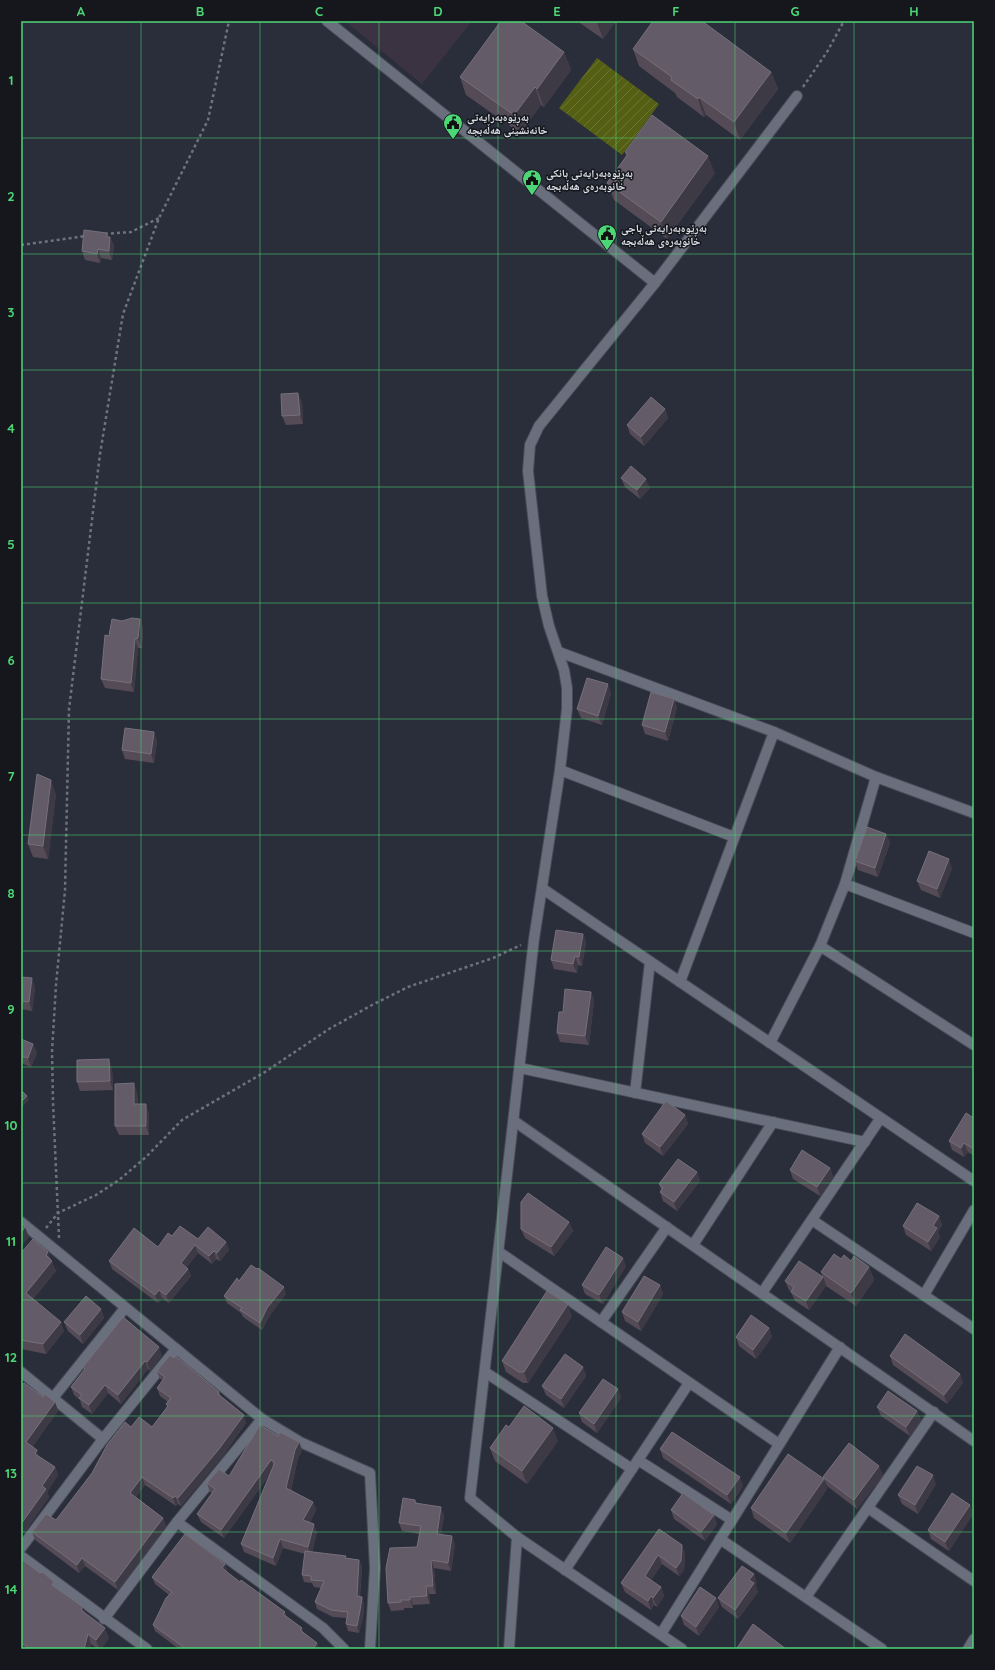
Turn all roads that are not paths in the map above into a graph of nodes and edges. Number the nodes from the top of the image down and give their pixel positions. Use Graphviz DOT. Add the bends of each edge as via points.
graph roads {
  1 [pos="327,21"];
  2 [pos="797,96"];
  3 [pos="655,283"];
  4 [pos="559,652"];
  5 [pos="774,732"];
  6 [pos="560,770"];
  7 [pos="876,777"];
  8 [pos="974,813"];
  9 [pos="734,837"];
  10 [pos="845,884"];
  11 [pos="543,889"];
  12 [pos="974,934"];
  13 [pos="820,946"];
  14 [pos="650,962"];
  15 [pos="680,982"];
  16 [pos="770,1043"];
  17 [pos="974,1045"];
  18 [pos="520,1068"];
  19 [pos="635,1093"];
  20 [pos="880,1119"];
  21 [pos="514,1121"];
  22 [pos="773,1122"];
  23 [pos="865,1142"];
  24 [pos="974,1181"];
  25 [pos="974,1210"];
  26 [pos="812,1220"];
  27 [pos="21,1222"];
  28 [pos="667,1227"];
  29 [pos="693,1245"];
  30 [pos="499,1252"];
  31 [pos="762,1293"];
  32 [pos="924,1295"];
  33 [pos="125,1308"];
  34 [pos="602,1322"];
  35 [pos="974,1329"];
  36 [pos="840,1347"];
  37 [pos="176,1350"];
  38 [pos="485,1372"];
  39 [pos="25,1375"];
  40 [pos="689,1383"];
  41 [pos="21,1389"];
  42 [pos="53,1398"];
  43 [pos="934,1412"];
  44 [pos="262,1419"];
  45 [pos="973,1438"];
  46 [pos="103,1439"];
  47 [pos="779,1444"];
  48 [pos="638,1460"];
  49 [pos="632,1469"];
  50 [pos="868,1508"];
  51 [pos="732,1520"];
  52 [pos="177,1522"];
  53 [pos="517,1537"];
  54 [pos="720,1539"];
  55 [pos="21,1548"];
  56 [pos="21,1556"];
  57 [pos="565,1570"];
  58 [pos="974,1581"];
  59 [pos="806,1597"];
  60 [pos="104,1618"];
  61 [pos="661,1634"];
  62 [pos="974,1639"];
  63 [pos="147,1649"];
  64 [pos="344,1649"];
  65 [pos="370,1649"];
  66 [pos="509,1649"];
  67 [pos="682,1649"];
  68 [pos="882,1649"];
  69 [pos="968,1649"];
  1 -- 3 [label="street"];
  2 -- 3 [label="street"];
  3 -- 4 [label="street" via="539,426 530,445 528,471 540,582 545,611"];
  4 -- 5 [label="street"];
  4 -- 6 [label="street" via="566,679 567,698"];
  5 -- 7 [label="street"];
  5 -- 9 [label="street"];
  6 -- 9 [label="street"];
  6 -- 11 [label="street"];
  7 -- 8 [label="street"];
  7 -- 10 [label="street"];
  9 -- 15 [label="street"];
  10 -- 12 [label="street"];
  10 -- 13 [label="street"];
  11 -- 14 [label="street"];
  11 -- 18 [label="street" via="534,939"];
  13 -- 16 [label="street"];
  13 -- 17 [label="street"];
  14 -- 15 [label="street"];
  14 -- 19 [label="street"];
  15 -- 16 [label="street"];
  16 -- 20 [label="street"];
  18 -- 19 [label="street"];
  18 -- 21 [label="street"];
  19 -- 22 [label="street"];
  20 -- 23 [label="street"];
  20 -- 24 [label="street"];
  21 -- 28 [label="street"];
  21 -- 30 [label="street"];
  22 -- 23 [label="street"];
  22 -- 29 [label="street"];
  23 -- 26 [label="street"];
  25 -- 32 [label="street"];
  26 -- 31 [label="street"];
  26 -- 32 [label="street"];
  27 -- 33 [label="street" via="36,1239 60,1254"];
  28 -- 29 [label="street"];
  28 -- 34 [label="street"];
  29 -- 31 [label="street"];
  30 -- 34 [label="street"];
  30 -- 38 [label="street"];
  31 -- 36 [label="street"];
  32 -- 35 [label="street"];
  33 -- 37 [label="street"];
  33 -- 42 [label="street"];
  34 -- 40 [label="street"];
  36 -- 43 [label="street"];
  36 -- 47 [label="street"];
  37 -- 44 [label="street"];
  37 -- 46 [label="street"];
  38 -- 49 [label="street"];
  38 -- 53 [label="street" via="470,1498"];
  39 -- 41 [label="street"];
  39 -- 42 [label="street"];
  40 -- 47 [label="street"];
  40 -- 48 [label="street"];
  42 -- 46 [label="street"];
  43 -- 45 [label="street"];
  43 -- 50 [label="street"];
  44 -- 52 [label="street"];
  44 -- 65 [label="street" via="300,1442 370,1473 376,1568"];
  46 -- 55 [label="street"];
  47 -- 51 [label="street"];
  48 -- 49 [label="street"];
  48 -- 51 [label="street"];
  49 -- 57 [label="street"];
  50 -- 58 [label="street"];
  50 -- 59 [label="street"];
  51 -- 54 [label="street"];
  52 -- 60 [label="street"];
  52 -- 64 [label="street" via="323,1628"];
  53 -- 57 [label="street"];
  53 -- 66 [label="street"];
  54 -- 59 [label="street"];
  54 -- 61 [label="street"];
  56 -- 60 [label="street"];
  57 -- 61 [label="street"];
  59 -- 68 [label="street"];
  60 -- 63 [label="street"];
  61 -- 67 [label="street"];
  62 -- 69 [label="street"];
}
